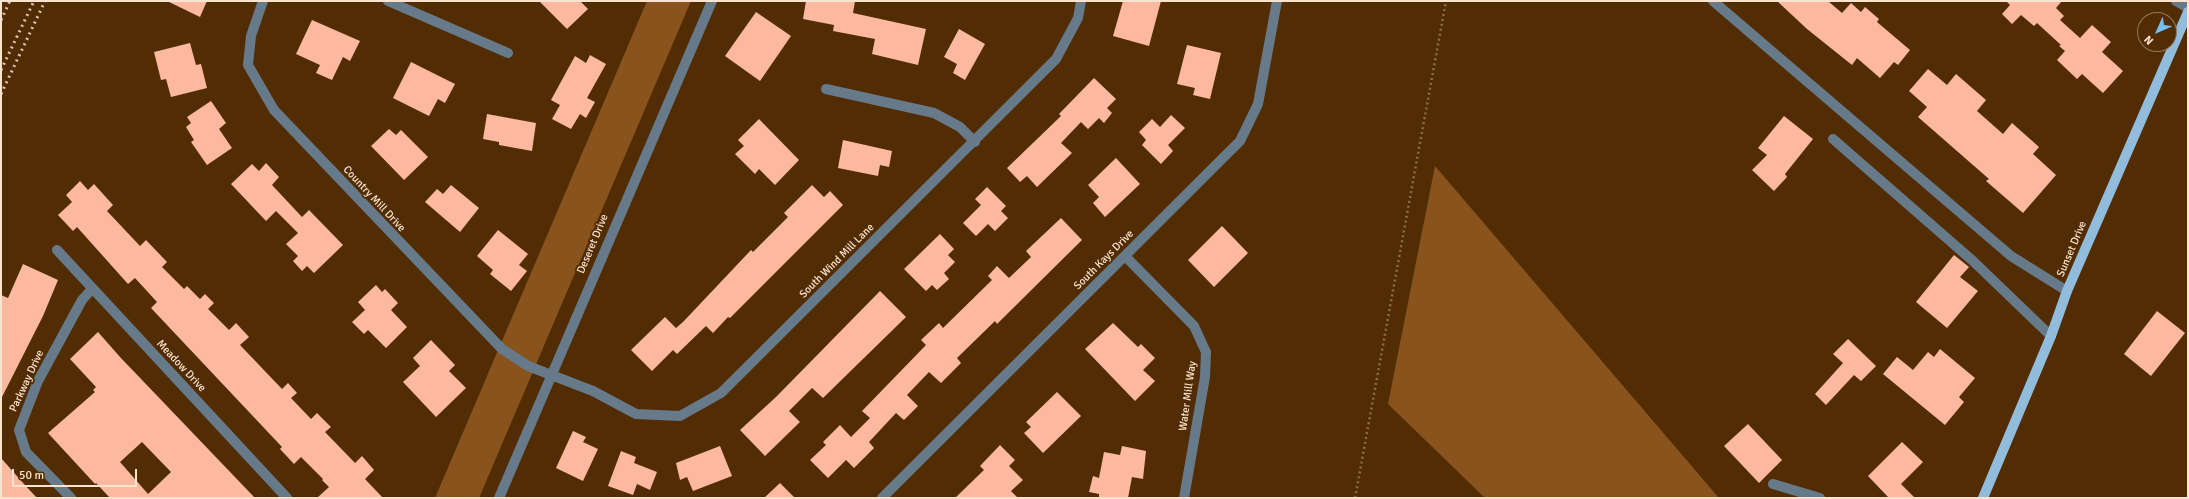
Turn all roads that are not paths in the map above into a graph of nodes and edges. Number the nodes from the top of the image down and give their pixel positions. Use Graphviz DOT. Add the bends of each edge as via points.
graph roads {
  1 [pos="263,1"];
  2 [pos="388,1"];
  3 [pos="712,1"];
  4 [pos="1080,1"];
  5 [pos="1277,1"];
  6 [pos="1713,1"];
  7 [pos="2176,1"];
  8 [pos="2188,8"];
  9 [pos="2188,12"];
  10 [pos="508,53"];
  11 [pos="826,89"];
  12 [pos="1834,139"];
  13 [pos="975,142"];
  14 [pos="57,250"];
  15 [pos="1125,256"];
  16 [pos="92,289"];
  17 [pos="2067,291"];
  18 [pos="2051,336"];
  19 [pos="550,374"];
  20 [pos="1773,484"];
  21 [pos="71,498"];
  22 [pos="287,498"];
  23 [pos="499,498"];
  24 [pos="882,498"];
  25 [pos="1184,498"];
  26 [pos="1820,498"];
  27 [pos="1983,498"];
  1 -- 19 [label="street, Country Mill Drive" via="251,36 248,65 274,110 502,350 528,366"];
  2 -- 10 [label="street"];
  3 -- 19 [label="street, Deseret Drive"];
  4 -- 13 [label="street, South Wind Mill Lane" via="1078,18 1056,59"];
  5 -- 15 [label="street, South Kays Drive" via="1258,104 1240,141"];
  6 -- 17 [label="street" via="2011,256"];
  7 -- 8 [label="street"];
  9 -- 17 [label="main road, Sunset Drive"];
  11 -- 13 [label="street" via="934,113 960,127"];
  12 -- 18 [label="street" via="1973,261"];
  13 -- 19 [label="street, South Wind Mill Lane" via="721,393 680,416 636,414 593,391"];
  14 -- 16 [label="street, Meadow Drive"];
  15 -- 24 [label="street, South Kays Drive"];
  15 -- 25 [label="street, Water Mill Way" via="1194,326 1206,352 1205,377"];
  16 -- 21 [label="street, Parkway Drive" via="82,300 38,381 18,430 26,452"];
  16 -- 22 [label="street, Meadow Drive"];
  17 -- 18 [label="main road, Sunset Drive"];
  18 -- 27 [label="main road, Sunset Drive"];
  19 -- 23 [label="street, Deseret Drive"];
  20 -- 26 [label="street"];
}
